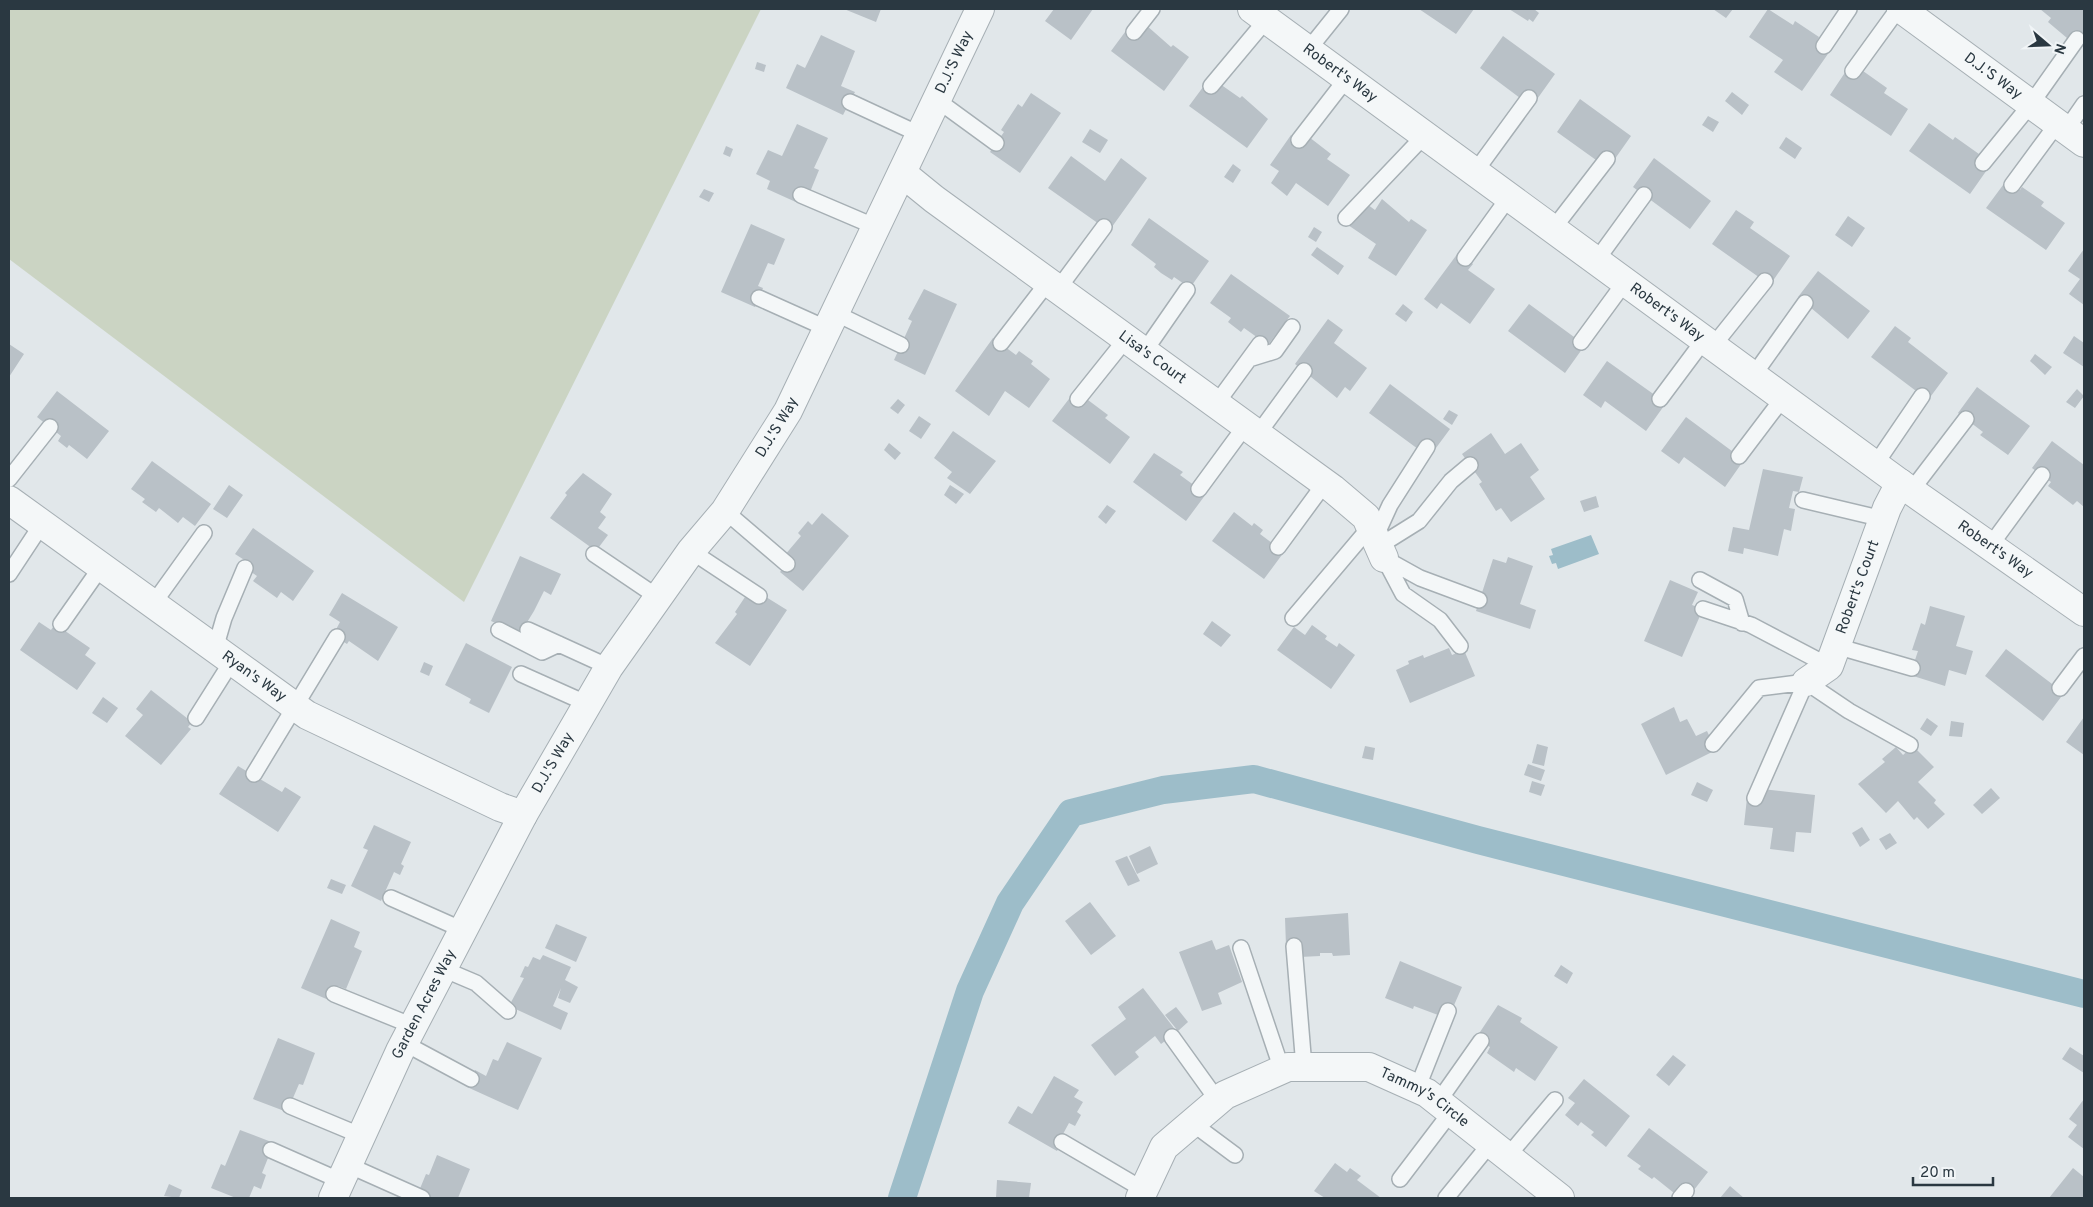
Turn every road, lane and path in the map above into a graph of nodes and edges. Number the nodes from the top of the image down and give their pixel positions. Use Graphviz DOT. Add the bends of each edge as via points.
graph roads {
  1 [pos="980,9"];
  2 [pos="1152,9"];
  3 [pos="1340,9"];
  4 [pos="1849,9"];
  5 [pos="1903,10"];
  6 [pos="1260,14"];
  7 [pos="1134,32"];
  8 [pos="2078,39"];
  9 [pos="1824,46"];
  10 [pos="1308,50"];
  11 [pos="1853,71"];
  12 [pos="1347,78"];
  13 [pos="1210,86"];
  14 [pos="1529,98"];
  15 [pos="937,100"];
  16 [pos="850,102"];
  17 [pos="2031,104"];
  18 [pos="2084,104"];
  19 [pos="2069,132"];
  20 [pos="921,135"];
  21 [pos="1425,135"];
  22 [pos="1299,140"];
  23 [pos="996,143"];
  24 [pos="1607,159"];
  25 [pos="1983,163"];
  26 [pos="1475,172"];
  27 [pos="902,173"];
  28 [pos="2012,185"];
  29 [pos="801,195"];
  30 [pos="1644,195"];
  31 [pos="1509,197"];
  32 [pos="1346,218"];
  33 [pos="876,227"];
  34 [pos="1104,227"];
  35 [pos="1553,229"];
  36 [pos="1465,258"];
  37 [pos="1596,261"];
  38 [pos="1765,281"];
  39 [pos="1625,282"];
  40 [pos="1053,285"];
  41 [pos="1187,290"];
  42 [pos="759,298"];
  43 [pos="1805,302"];
  44 [pos="832,321"];
  45 [pos="1292,327"];
  46 [pos="1581,342"];
  47 [pos="1000,343"];
  48 [pos="1709,343"];
  49 [pos="1260,344"];
  50 [pos="901,345"];
  51 [pos="1135,345"];
  52 [pos="1249,359"];
  53 [pos="1304,371"];
  54 [pos="1753,376"];
  55 [pos="1922,396"];
  56 [pos="1078,398"];
  57 [pos="1783,398"];
  58 [pos="1660,399"];
  59 [pos="1216,404"];
  60 [pos="1966,419"];
  61 [pos="50,428"];
  62 [pos="1252,430"];
  63 [pos="1427,447"];
  64 [pos="1739,456"];
  65 [pos="1470,465"];
  66 [pos="1875,465"];
  67 [pos="2042,476"];
  68 [pos="9,479"];
  69 [pos="1325,483"];
  70 [pos="1905,487"];
  71 [pos="1200,489"];
  72 [pos="9,500"];
  73 [pos="1803,500"];
  74 [pos="725,511"];
  75 [pos="1883,519"];
  76 [pos="42,524"];
  77 [pos="204,533"];
  78 [pos="1377,542"];
  79 [pos="1990,546"];
  80 [pos="1278,547"];
  81 [pos="691,551"];
  82 [pos="594,554"];
  83 [pos="787,564"];
  84 [pos="101,566"];
  85 [pos="245,568"];
  86 [pos="9,574"];
  87 [pos="1700,580"];
  88 [pos="759,596"];
  89 [pos="659,598"];
  90 [pos="1479,600"];
  91 [pos="153,604"];
  92 [pos="1703,610"];
  93 [pos="2084,612"];
  94 [pos="1293,618"];
  95 [pos="1742,623"];
  96 [pos="61,624"];
  97 [pos="499,630"];
  98 [pos="528,630"];
  99 [pos="337,637"];
  100 [pos="559,644"];
  101 [pos="1460,646"];
  102 [pos="224,655"];
  103 [pos="1832,656"];
  104 [pos="2084,656"];
  105 [pos="609,667"];
  106 [pos="1912,668"];
  107 [pos="520,674"];
  108 [pos="1806,682"];
  109 [pos="2060,688"];
  110 [pos="588,704"];
  111 [pos="295,706"];
  112 [pos="196,718"];
  113 [pos="1713,744"];
  114 [pos="1910,745"];
  115 [pos="254,774"];
  116 [pos="1755,798"];
  117 [pos="523,815"];
  118 [pos="391,898"];
  119 [pos="463,930"];
  120 [pos="1294,946"];
  121 [pos="1241,948"];
  122 [pos="443,969"];
  123 [pos="334,994"];
  124 [pos="508,1011"];
  125 [pos="1448,1011"];
  126 [pos="409,1034"];
  127 [pos="1172,1037"];
  128 [pos="1481,1041"];
  129 [pos="1293,1068"];
  130 [pos="471,1079"];
  131 [pos="1555,1100"];
  132 [pos="1218,1101"];
  133 [pos="1435,1101"];
  134 [pos="290,1106"];
  135 [pos="1192,1123"];
  136 [pos="362,1136"];
  137 [pos="1062,1142"];
  138 [pos="271,1150"];
  139 [pos="1499,1150"];
  140 [pos="1235,1155"];
  141 [pos="1400,1179"];
  142 [pos="341,1181"];
  143 [pos="1142,1194"];
  144 [pos="422,1198"];
  145 [pos="1446,1198"];
  146 [pos="1560,1198"];
  1 -- 15 [label="street, D.J.'S Way"];
  2 -- 7 [label="lane"];
  3 -- 10 [label="lane"];
  4 -- 9 [label="lane"];
  5 -- 11 [label="lane"];
  5 -- 17 [label="street, D.J.'S Way"];
  6 -- 10 [label="street, Robert's Way"];
  6 -- 13 [label="lane"];
  8 -- 17 [label="lane"];
  10 -- 12 [label="street, Robert's Way"];
  12 -- 21 [label="street, Robert's Way"];
  12 -- 22 [label="lane"];
  14 -- 26 [label="lane"];
  15 -- 20 [label="street, D.J.'S Way"];
  15 -- 23 [label="lane"];
  16 -- 20 [label="lane"];
  17 -- 19 [label="street, D.J.'S Way"];
  17 -- 25 [label="lane"];
  18 -- 19 [label="lane"];
  19 -- 28 [label="lane"];
  20 -- 27 [label="street, D.J.'S Way"];
  21 -- 26 [label="street, Robert's Way"];
  21 -- 32 [label="lane"];
  24 -- 35 [label="lane"];
  26 -- 31 [label="street, Robert's Way"];
  27 -- 33 [label="street, D.J.'S Way"];
  27 -- 40 [label="street, Lisa's Court"];
  29 -- 33 [label="lane"];
  30 -- 37 [label="lane"];
  31 -- 35 [label="street, Robert's Way"];
  31 -- 36 [label="lane"];
  33 -- 44 [label="street, D.J.'S Way"];
  34 -- 40 [label="lane"];
  35 -- 37 [label="street, Robert's Way"];
  37 -- 39 [label="street, Robert's Way"];
  38 -- 48 [label="lane"];
  39 -- 46 [label="lane"];
  39 -- 48 [label="street, Robert's Way"];
  40 -- 47 [label="lane"];
  40 -- 51 [label="street, Lisa's Court"];
  41 -- 51 [label="lane"];
  42 -- 44 [label="lane"];
  43 -- 54 [label="lane"];
  44 -- 50 [label="lane"];
  44 -- 74 [label="street, D.J.'S Way" via="788,411"];
  45 -- 52 [label="lane" via="1275,351"];
  48 -- 54 [label="street, Robert's Way"];
  48 -- 58 [label="lane"];
  49 -- 52 [label="lane"];
  51 -- 56 [label="lane"];
  51 -- 59 [label="street, Lisa's Court"];
  52 -- 59 [label="lane"];
  53 -- 62 [label="lane"];
  54 -- 57 [label="street, Robert's Way"];
  55 -- 66 [label="lane"];
  57 -- 64 [label="lane"];
  57 -- 66 [label="street, Robert's Way"];
  59 -- 62 [label="street, Lisa's Court"];
  60 -- 70 [label="lane"];
  61 -- 68 [label="lane"];
  62 -- 69 [label="street, Lisa's Court"];
  62 -- 71 [label="lane"];
  63 -- 78 [label="lane" via="1390,505"];
  65 -- 78 [label="lane" via="1451,482 1419,521"];
  66 -- 70 [label="street, Robert's Way"];
  67 -- 79 [label="lane"];
  69 -- 78 [label="street, Lisa's Court" via="1366,518"];
  69 -- 80 [label="lane"];
  70 -- 75 [label="street, Robert's Court"];
  70 -- 79 [label="street, Robert's Way"];
  72 -- 76 [label="street, Ryan's Way"];
  73 -- 75 [label="lane"];
  74 -- 81 [label="street, D.J.'S Way"];
  74 -- 83 [label="lane"];
  75 -- 103 [label="street, Robert's Court"];
  76 -- 84 [label="street, Ryan's Way"];
  76 -- 86 [label="lane"];
  77 -- 91 [label="lane"];
  78 -- 90 [label="lane" via="1420,578"];
  78 -- 94 [label="lane"];
  78 -- 101 [label="lane" via="1403,594 1440,620"];
  79 -- 93 [label="street, Robert's Way"];
  81 -- 88 [label="lane"];
  81 -- 89 [label="street, D.J.'S Way"];
  82 -- 89 [label="lane"];
  84 -- 91 [label="street, Ryan's Way"];
  84 -- 96 [label="lane"];
  85 -- 102 [label="lane" via="224,618"];
  87 -- 95 [label="lane" via="1735,599"];
  89 -- 105 [label="street, D.J.'S Way"];
  91 -- 102 [label="street, Ryan's Way"];
  92 -- 95 [label="lane"];
  95 -- 103 [label="lane"];
  97 -- 100 [label="lane" via="542,652"];
  98 -- 100 [label="lane"];
  99 -- 111 [label="lane"];
  100 -- 105 [label="lane"];
  102 -- 111 [label="street, Ryan's Way"];
  102 -- 112 [label="lane"];
  103 -- 106 [label="lane"];
  103 -- 108 [label="street"];
  104 -- 109 [label="lane"];
  105 -- 110 [label="street, D.J.'S Way"];
  107 -- 110 [label="lane"];
  108 -- 113 [label="lane" via="1758,688"];
  108 -- 114 [label="lane" via="1849,711"];
  108 -- 116 [label="lane"];
  110 -- 117 [label="street, D.J.'S Way"];
  111 -- 115 [label="lane"];
  111 -- 117 [label="street, Ryan's Way" via="500,807"];
  117 -- 119 [label="street, Garden Acres Way"];
  118 -- 119 [label="lane"];
  119 -- 122 [label="street, Garden Acres Way"];
  120 -- 129 [label="lane"];
  121 -- 129 [label="lane"];
  122 -- 124 [label="lane" via="476,983"];
  122 -- 126 [label="street, Garden Acres Way"];
  123 -- 126 [label="lane"];
  125 -- 133 [label="lane"];
  126 -- 130 [label="lane"];
  126 -- 136 [label="street, Garden Acres Way"];
  127 -- 132 [label="lane"];
  128 -- 133 [label="lane"];
  129 -- 132 [label="street, Tammy's Circle" via="1225,1095"];
  129 -- 133 [label="street, Tammy's Circle" via="1369,1067"];
  131 -- 139 [label="lane"];
  132 -- 135 [label="street, Tammy's Circle"];
  133 -- 139 [label="street, Tammy's Circle"];
  133 -- 141 [label="lane"];
  134 -- 136 [label="lane"];
  135 -- 140 [label="lane"];
  135 -- 143 [label="street, Tammy's Circle" via="1164,1147"];
  136 -- 142 [label="street, Garden Acres Way"];
  137 -- 143 [label="lane"];
  138 -- 142 [label="lane"];
  139 -- 145 [label="lane"];
  139 -- 146 [label="street, Tammy's Circle"];
  142 -- 144 [label="lane"];
}
